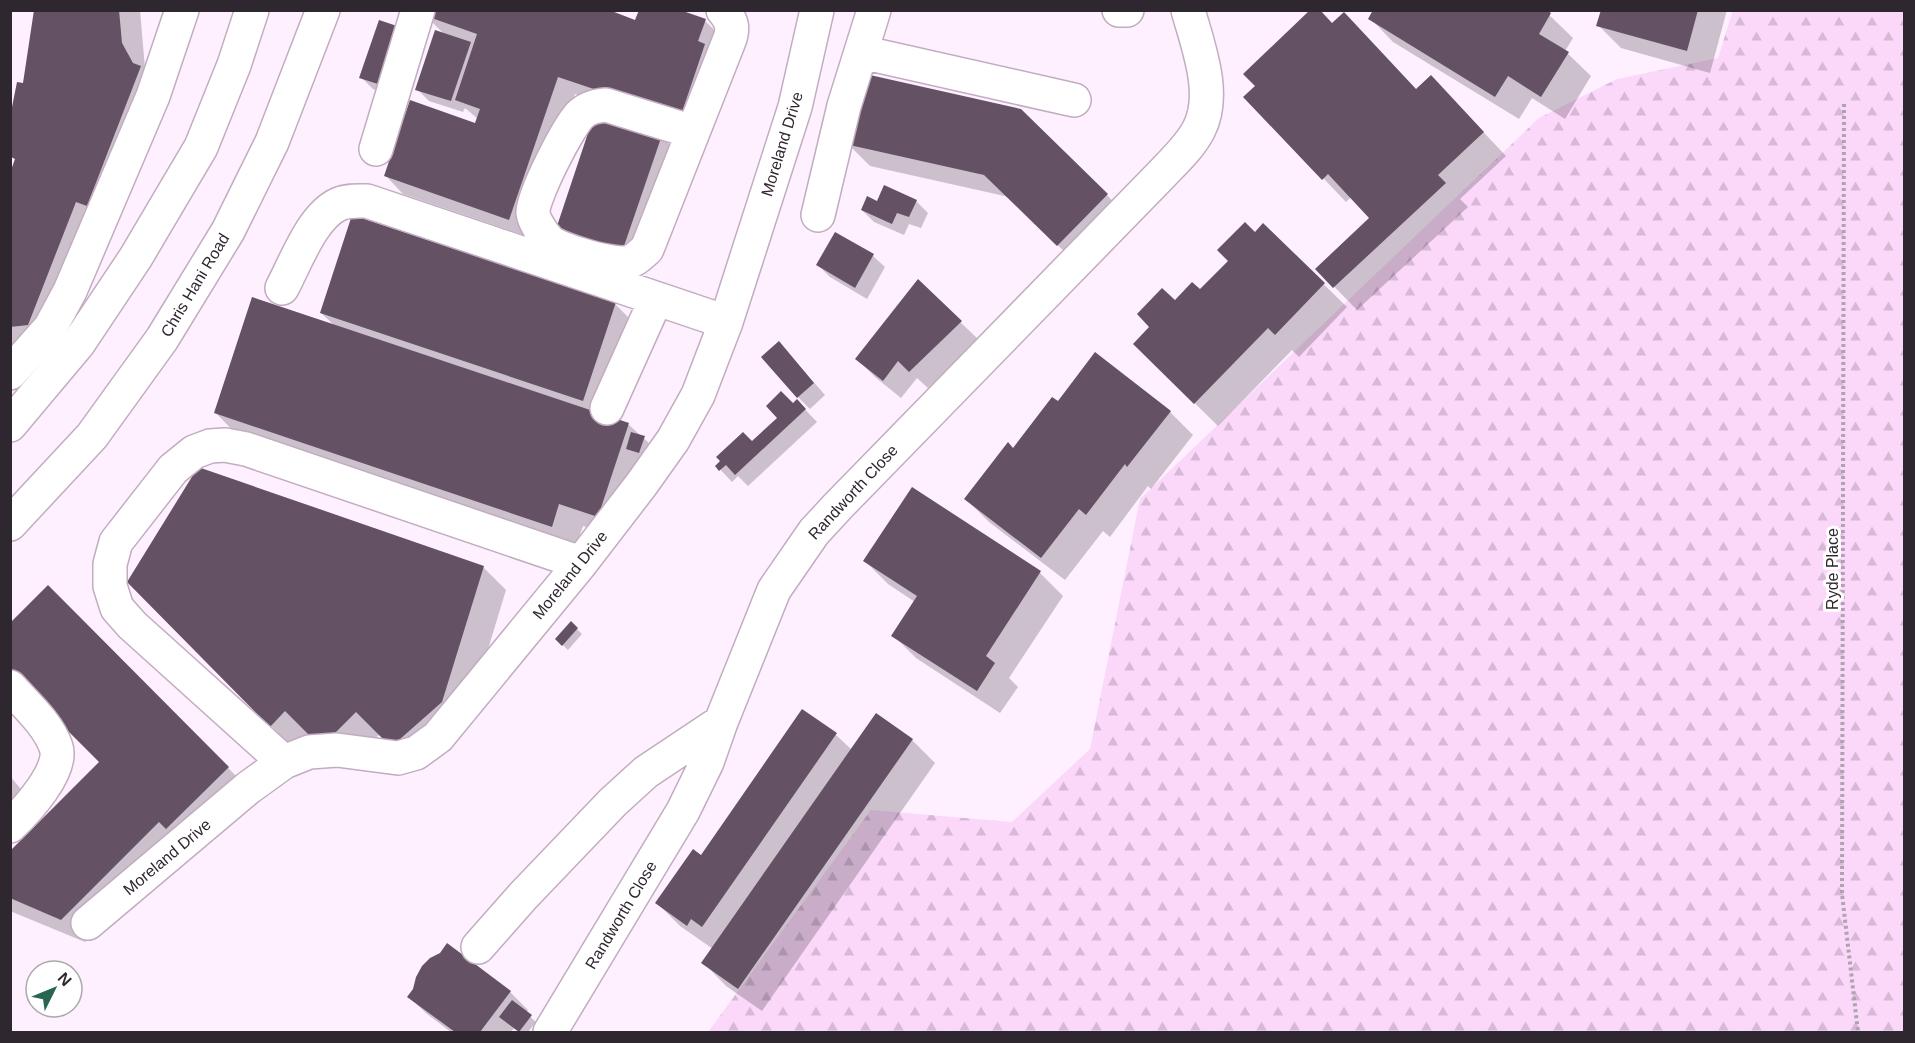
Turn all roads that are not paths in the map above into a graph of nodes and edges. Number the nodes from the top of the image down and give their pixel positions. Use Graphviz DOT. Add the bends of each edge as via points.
graph roads {
  1 [pos="182,10"];
  2 [pos="252,10"];
  3 [pos="323,10"];
  4 [pos="418,10"];
  5 [pos="723,10"];
  6 [pos="817,10"];
  7 [pos="874,10"];
  8 [pos="1119,10"];
  9 [pos="1127,10"];
  10 [pos="1188,10"];
  11 [pos="861,52"];
  12 [pos="1074,100"];
  13 [pos="693,132"];
  14 [pos="376,149"];
  15 [pos="818,215"];
  16 [pos="282,288"];
  17 [pos="656,299"];
  18 [pos="726,322"];
  19 [pos="10,373"];
  20 [pos="606,408"];
  21 [pos="10,425"];
  22 [pos="10,524"];
  23 [pos="580,563"];
  24 [pos="10,687"];
  25 [pos="721,722"];
  26 [pos="284,762"];
  27 [pos="10,826"];
  28 [pos="88,923"];
  29 [pos="478,947"];
  30 [pos="550,1032"];
  1 -- 19 [label="main road" via="153,96 70,291 50,328"];
  2 -- 21 [label="main road" via="201,147 78,344"];
  3 -- 22 [label="main road, Chris Hani Road" via="272,142 228,231 162,339 92,436"];
  4 -- 14 [label="main road"];
  5 -- 13 [label="main road" via="731,19 732,32"];
  6 -- 18 [label="main road, Moreland Drive" via="795,107"];
  7 -- 11 [label="main road"];
  8 -- 9 [label="main road"];
  10 -- 25 [label="main road, Randworth Close" via="1205,69 1206,99 1200,129 1160,176 814,532 774,590"];
  11 -- 12 [label="main road"];
  11 -- 15 [label="main road"];
  13 -- 13 [label="main road" via="647,249 638,257 627,263 609,262 550,242 541,230 533,214 535,197 570,130 591,107 606,105"];
  16 -- 17 [label="main road" via="325,213 348,201 367,201"];
  17 -- 18 [label="main road"];
  17 -- 20 [label="main road"];
  18 -- 23 [label="main road, Moreland Drive" via="698,395 673,440"];
  23 -- 26 [label="main road, Moreland Drive" via="456,717 416,753 398,758 337,750 309,752"];
  23 -- 26 [label="main road" via="246,449 225,445 195,452 173,470 116,542 110,586 117,608 132,625"];
  24 -- 27 [label="main road" via="48,730 57,749 49,777 25,812"];
  25 -- 29 [label="main road" via="646,772 613,802"];
  25 -- 30 [label="main road, Randworth Close" via="683,811"];
  26 -- 28 [label="main road, Moreland Drive"];
}
